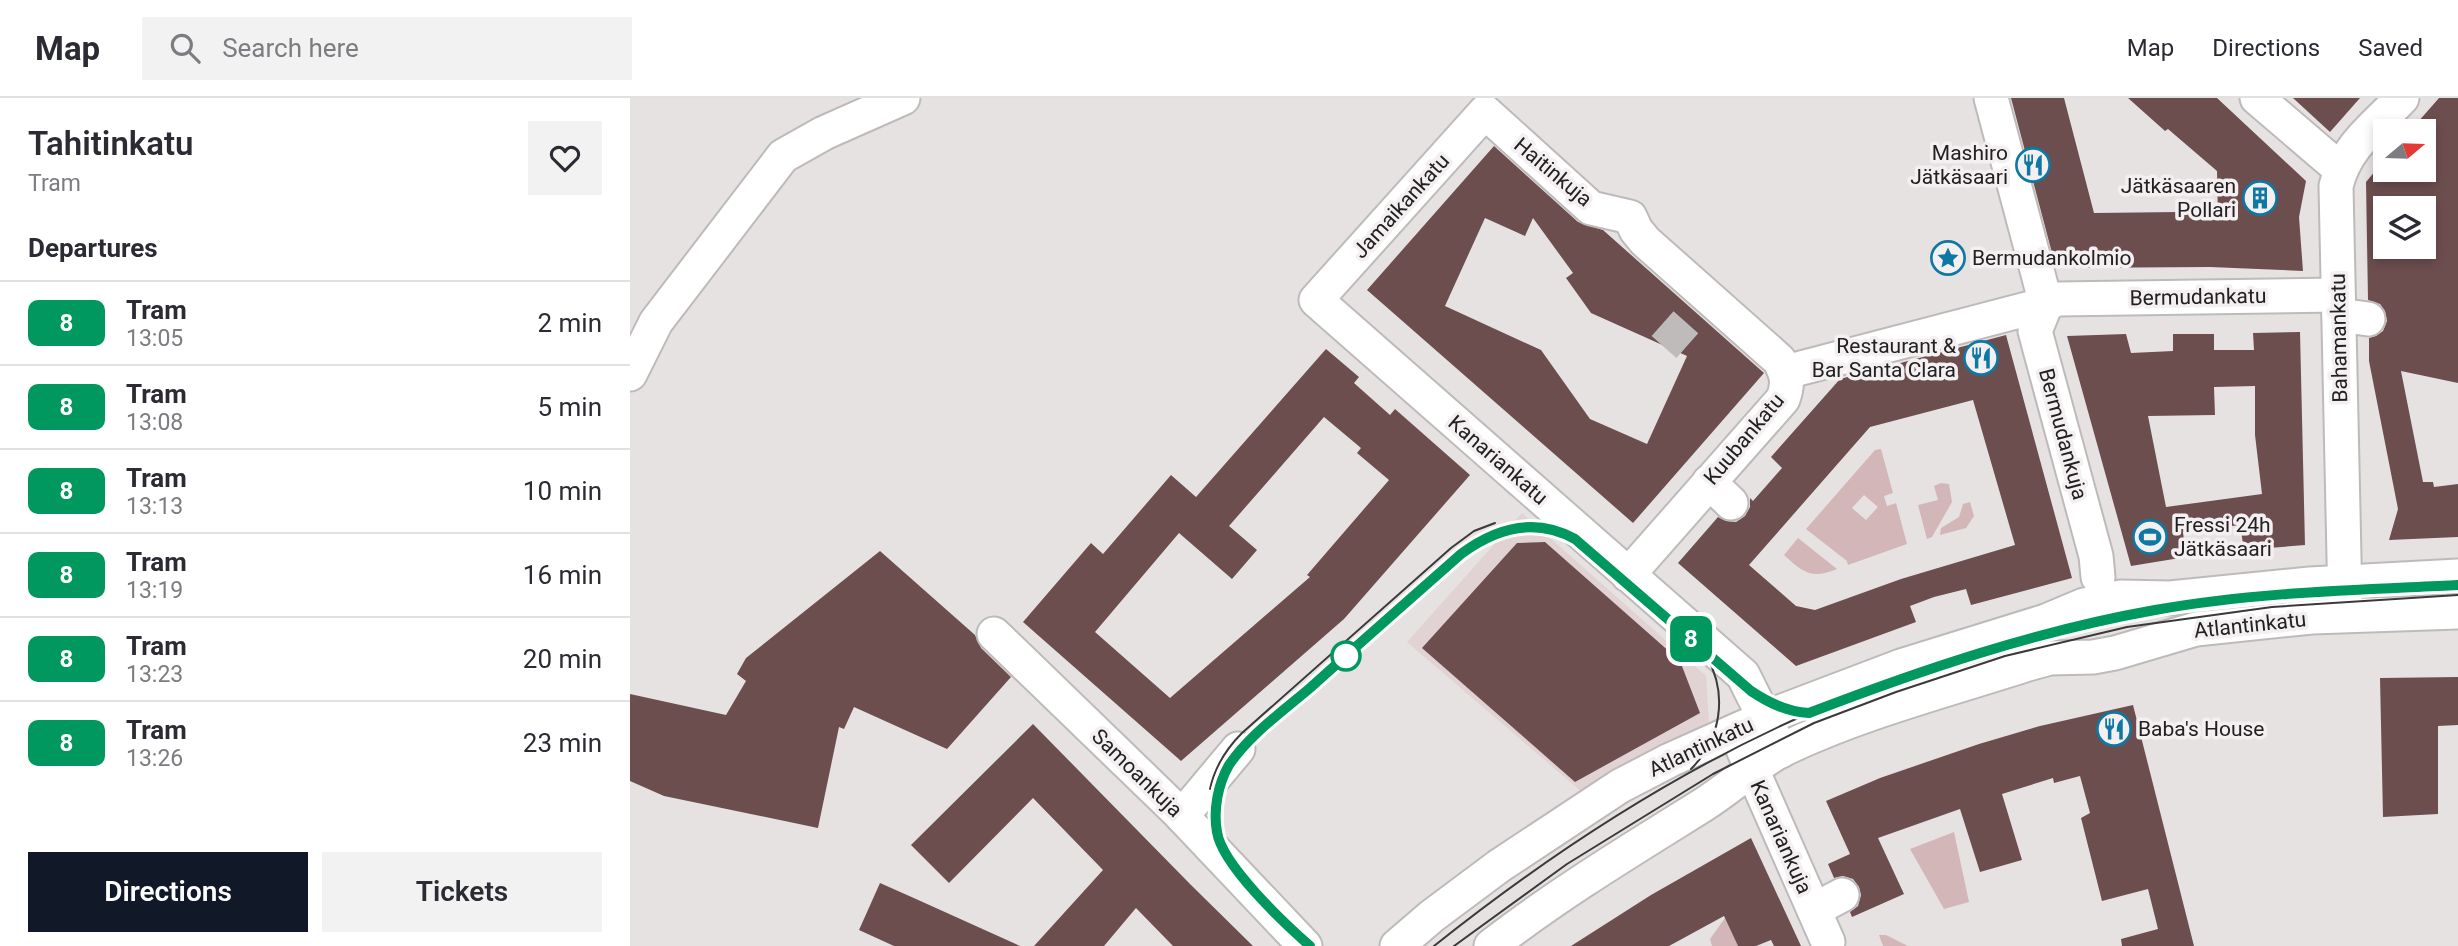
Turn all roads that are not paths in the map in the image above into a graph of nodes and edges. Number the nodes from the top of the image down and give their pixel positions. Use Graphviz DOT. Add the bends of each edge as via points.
graph roads {
  1 [pos="902,98"];
  2 [pos="1991,98"];
  3 [pos="2257,98"];
  4 [pos="2402,98"];
  5 [pos="1485,113"];
  6 [pos="2340,169"];
  7 [pos="1630,217"];
  8 [pos="1316,300"];
  9 [pos="2052,301"];
  10 [pos="2348,310"];
  11 [pos="1786,372"];
  12 [pos="630,374"];
  13 [pos="1628,575"];
  14 [pos="2458,576"];
  15 [pos="2098,577"];
  16 [pos="2344,600"];
  17 [pos="2458,612"];
  18 [pos="995,634"];
  19 [pos="1749,724"];
  20 [pos="1238,749"];
  21 [pos="1781,751"];
  22 [pos="1752,769"];
  23 [pos="1182,816"];
  24 [pos="1828,942"];
  25 [pos="1305,946"];
  26 [pos="1397,946"];
  27 [pos="1490,946"];
  1 -- 12 [label="street" via="783,156 656,322"];
  2 -- 9 [label="street"];
  3 -- 6 [label="street"];
  4 -- 6 [label="street, Bahamankatu" via="2352,148"];
  5 -- 7 [label="street, Haitinkuja" via="1591,208"];
  5 -- 8 [label="street, Jamaikankatu"];
  6 -- 10 [label="street, Bahamankatu" via="2336,186"];
  7 -- 11 [label="street, Kuubankatu" via="1645,241 1702,304 1779,360"];
  8 -- 13 [label="street, Kanariankatu"];
  9 -- 10 [label="street, Bermudankatu"];
  9 -- 11 [label="street"];
  9 -- 15 [label="street, Bermudankuja" via="2035,331"];
  10 -- 16 [label="street, Bahamankatu"];
  11 -- 13 [label="street, Kuubankatu" via="1788,386 1783,399 1720,493"];
  13 -- 19 [label="street, Kanariankatu" via="1743,675"];
  14 -- 16 [label="street, Atlantinkatu"];
  16 -- 17 [label="street, Atlantinkatu"];
  16 -- 19 [label="street, Atlantinkatu" via="2120,597 1951,650"];
  16 -- 21 [label="street, Atlantinkatu" via="2312,617 2196,629 2115,653 2050,658 1916,700"];
  18 -- 23 [label="street, Samoankuja"];
  19 -- 21 [label="street, Kanariankatu"];
  19 -- 22 [label="street, Kanariankuja"];
  19 -- 26 [label="street, Atlantinkatu" via="1620,786 1499,866"];
  20 -- 23 [label="street"];
  21 -- 22 [label="street, Atlantinkatu"];
  22 -- 24 [label="street, Kanariankuja" via="1828,903"];
  22 -- 27 [label="street, Atlantinkatu"];
  23 -- 25 [label="street, Samoankuja"];
}
